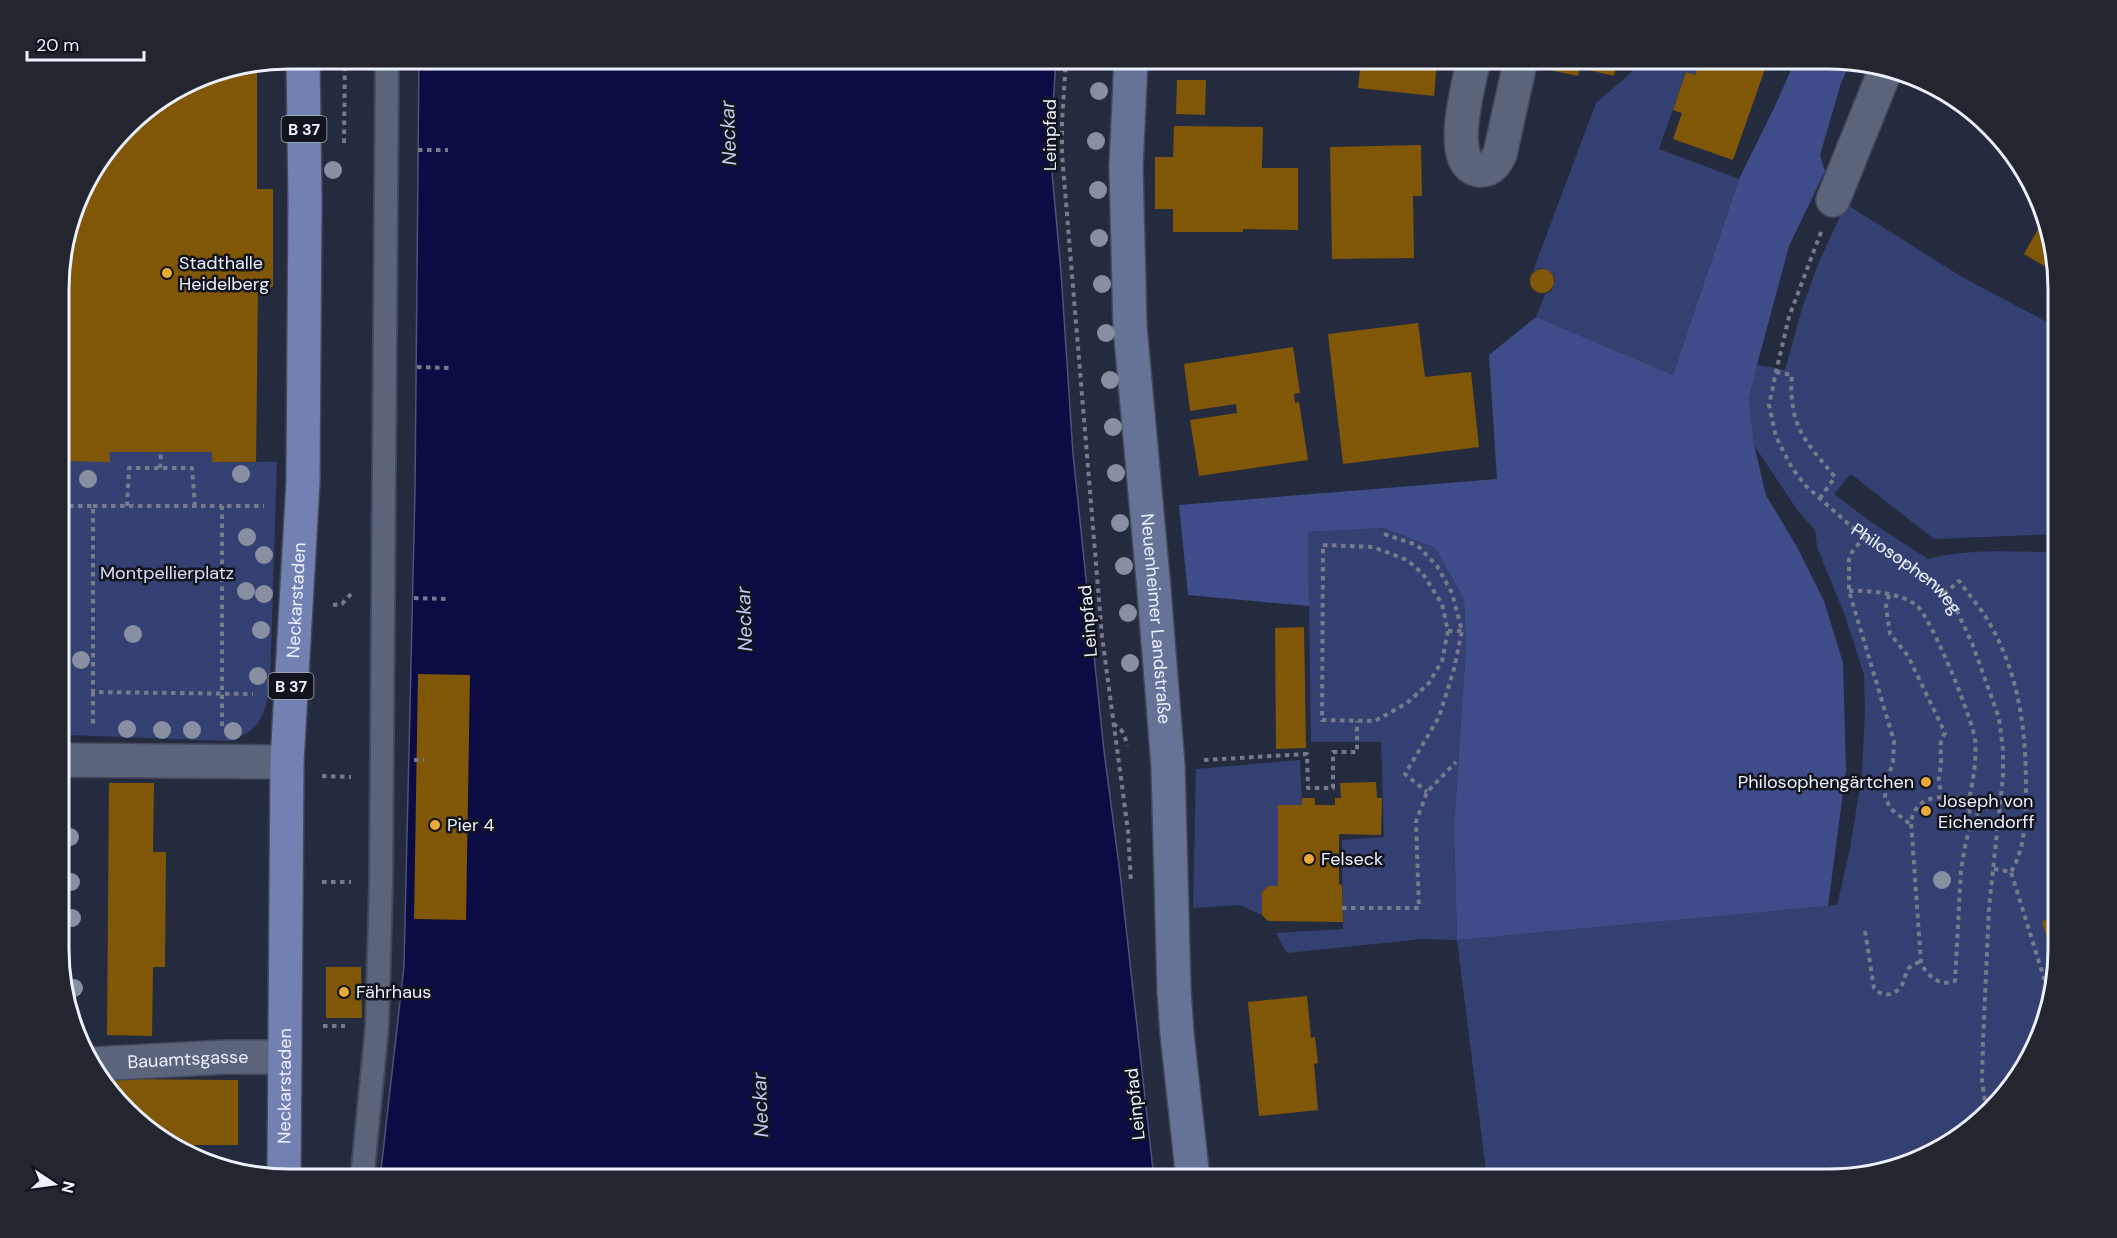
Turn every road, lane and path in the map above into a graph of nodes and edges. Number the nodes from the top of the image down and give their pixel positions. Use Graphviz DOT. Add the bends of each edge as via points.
graph roads {
  1 [pos="303,69"];
  2 [pos="387,69"];
  3 [pos="1065,69"];
  4 [pos="1130,69"];
  5 [pos="1472,69"];
  6 [pos="1518,72"];
  7 [pos="1883,76"];
  8 [pos="418,150"];
  9 [pos="448,150"];
  10 [pos="1833,200"];
  11 [pos="416,367"];
  12 [pos="449,368"];
  13 [pos="1776,372"];
  14 [pos="161,452"];
  15 [pos="160,468"];
  16 [pos="1820,498"];
  17 [pos="69,506"];
  18 [pos="93,506"];
  19 [pos="127,506"];
  20 [pos="195,506"];
  21 [pos="222,506"];
  22 [pos="301,507"];
  23 [pos="1384,534"];
  24 [pos="1865,536"];
  25 [pos="1849,591"];
  26 [pos="353,592"];
  27 [pos="1944,594"];
  28 [pos="1889,595"];
  29 [pos="413,598"];
  30 [pos="446,599"];
  31 [pos="335,605"];
  32 [pos="1448,631"];
  33 [pos="1462,631"];
  34 [pos="222,693"];
  35 [pos="290,696"];
  36 [pos="1357,721"];
  37 [pos="1112,723"];
  38 [pos="1124,734"];
  39 [pos="69,760"];
  40 [pos="1195,760"];
  41 [pos="221,761"];
  42 [pos="287,762"];
  43 [pos="1455,762"];
  44 [pos="332,776"];
  45 [pos="358,777"];
  46 [pos="1427,792"];
  47 [pos="1944,796"];
  48 [pos="1969,800"];
  49 [pos="2000,807"];
  50 [pos="1910,825"];
  51 [pos="1970,829"];
  52 [pos="1994,869"];
  53 [pos="2011,872"];
  54 [pos="332,882"];
  55 [pos="356,882"];
  56 [pos="1132,890"];
  57 [pos="1342,908"];
  58 [pos="1865,931"];
  59 [pos="1921,961"];
  60 [pos="2046,980"];
  61 [pos="319,1026"];
  62 [pos="332,1026"];
  63 [pos="285,1057"];
  64 [pos="101,1064"];
  65 [pos="1985,1103"];
  66 [pos="284,1169"];
  67 [pos="363,1169"];
  68 [pos="1192,1169"];
  1 -- 22 [label="main road, Neckarstaden / B 37"];
  2 -- 67 [label="lane" via="382,871 377,1027"];
  3 -- 37 [label="path, Leinpfad" via="1062,154"];
  4 -- 68 [label="main road, Neuenheimer Landstraße" via="1125,167 1130,327 1168,766 1175,1012"];
  5 -- 6 [label="street" via="1460,140 1465,159 1481,170 1495,164 1500,154"];
  7 -- 10 [label="street"];
  8 -- 9 [label="path"];
  10 -- 13 [label="path, Philosophenweg" via="1789,317"];
  11 -- 12 [label="path"];
  13 -- 16 [label="path, Philosophenweg" via="1769,405 1776,437 1792,468"];
  13 -- 16 [label="path" via="1792,375 1792,410 1802,436 1836,477"];
  14 -- 15 [label="path"];
  15 -- 19 [label="path" via="129,468"];
  15 -- 20 [label="path" via="192,468"];
  16 -- 24 [label="path, Philosophenweg"];
  17 -- 18 [label="path"];
  18 -- 19 [label="path"];
  18 -- 34 [label="path" via="93,692"];
  19 -- 20 [label="path"];
  20 -- 21 [label="path"];
  21 -- 22 [label="path"];
  21 -- 34 [label="path"];
  22 -- 35 [label="main road, Neckarstaden / B 37"];
  23 -- 33 [label="path" via="1417,545 1437,566 1452,593"];
  24 -- 25 [label="path" via="1849,560"];
  24 -- 27 [label="path, Philosophenweg"];
  25 -- 28 [label="path"];
  25 -- 50 [label="path" via="1894,741 1885,798 1891,809"];
  26 -- 31 [label="path" via="342,604"];
  27 -- 49 [label="path, Philosophenweg" via="1972,643 1999,718 2003,750"];
  27 -- 53 [label="path" via="1959,581 1984,614 2018,694 2025,752 2025,830"];
  28 -- 47 [label="path" via="1886,606 1890,634 1908,656 1945,733 1939,746 1937,780"];
  28 -- 48 [label="path" via="1907,599 1922,609 1967,708 1975,749"];
  29 -- 30 [label="path"];
  32 -- 33 [label="path"];
  32 -- 36 [label="path" via="1442,661 1429,683 1407,704 1376,721"];
  32 -- 36 [label="path" via="1442,604 1423,574 1407,560 1373,547 1323,545 1322,720"];
  33 -- 46 [label="path" via="1439,717 1405,774"];
  34 -- 35 [label="path"];
  34 -- 41 [label="path"];
  35 -- 42 [label="main road, Neckarstaden / B 37"];
  36 -- 40 [label="path" via="1357,752 1334,752 1333,788 1308,788 1307,754"];
  37 -- 38 [label="path"];
  37 -- 56 [label="path, Leinpfad" via="1128,831"];
  39 -- 41 [label="street"];
  41 -- 42 [label="street"];
  42 -- 63 [label="main road, Neckarstaden / B 37"];
  43 -- 46 [label="path"];
  44 -- 45 [label="path"];
  46 -- 57 [label="path" via="1416,822 1419,908"];
  47 -- 48 [label="path"];
  47 -- 50 [label="path" via="1921,803"];
  48 -- 51 [label="path"];
  49 -- 51 [label="path" via="1979,805 1976,822"];
  49 -- 52 [label="path, Philosophenweg"];
  50 -- 59 [label="path"];
  51 -- 59 [label="path" via="1961,870 1955,981 1946,983 1932,978"];
  52 -- 53 [label="path"];
  52 -- 65 [label="path, Philosophenweg" via="1983,1041"];
  53 -- 60 [label="path"];
  54 -- 55 [label="path"];
  58 -- 59 [label="path" via="1878,993 1894,992 1908,970"];
  61 -- 62 [label="path"];
  63 -- 64 [label="street, Bauamtsgasse"];
  63 -- 66 [label="main road, Neckarstaden / B 37"];
}
